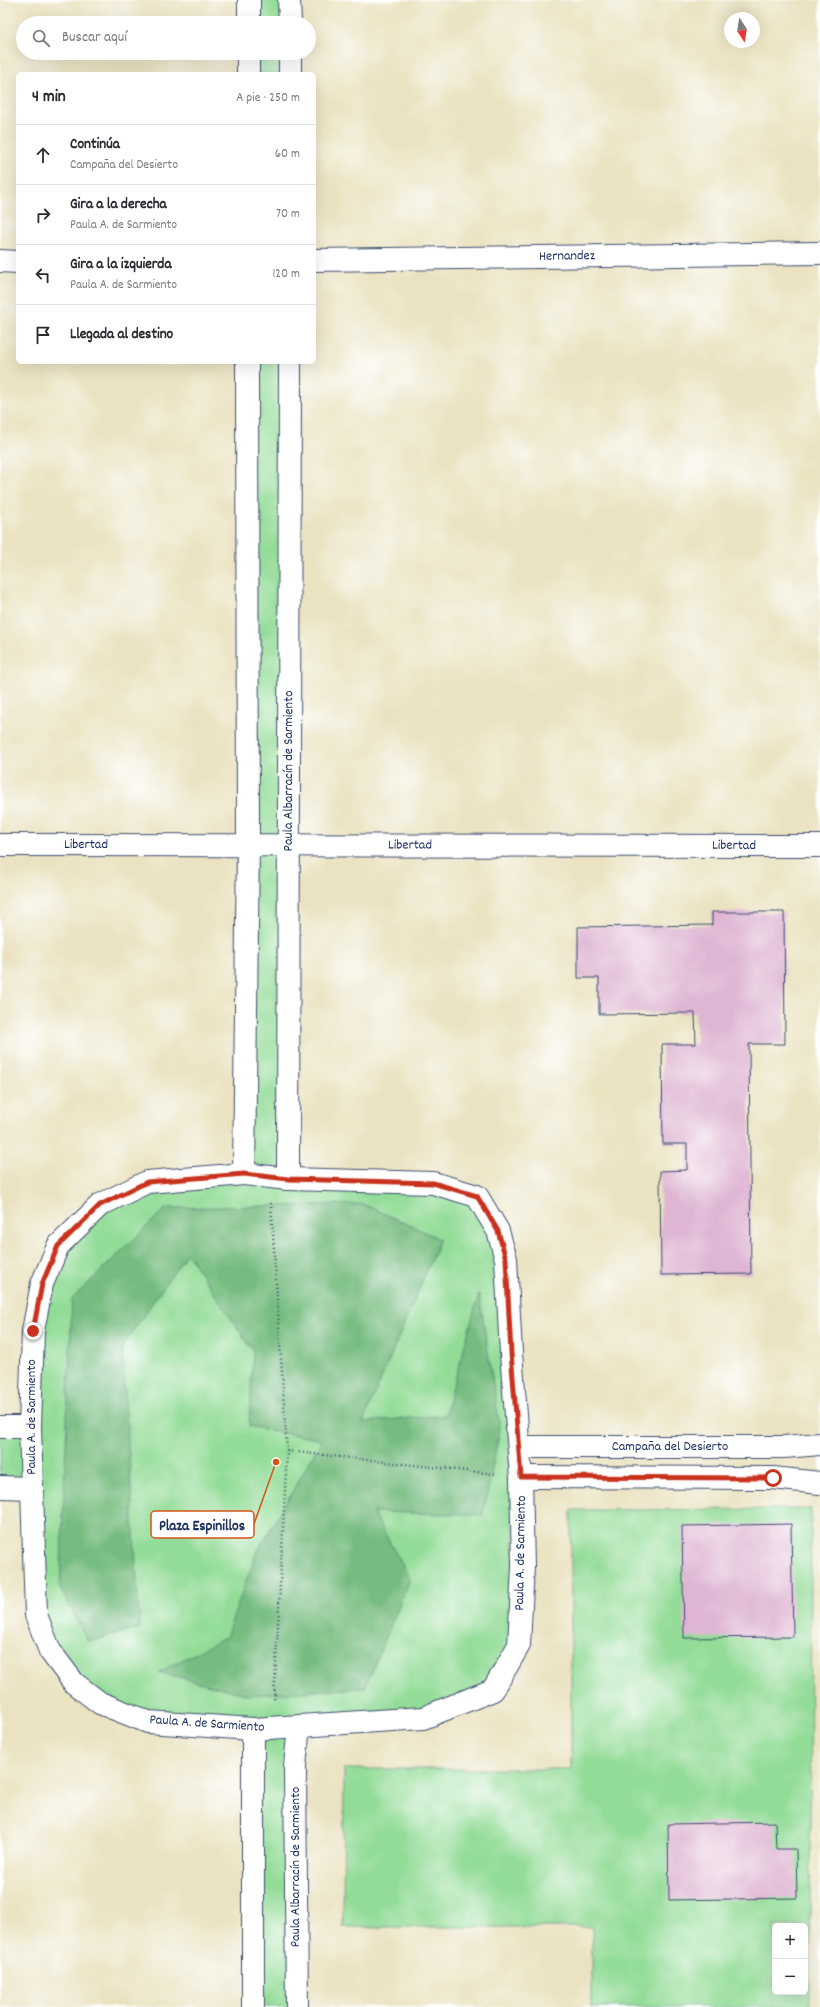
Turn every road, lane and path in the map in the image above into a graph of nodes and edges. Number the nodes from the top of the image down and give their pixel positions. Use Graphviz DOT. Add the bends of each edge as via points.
graph roads {
  1 [pos="249,0"];
  2 [pos="290,0"];
  3 [pos="249,16"];
  4 [pos="290,16"];
  5 [pos="248,60"];
  6 [pos="290,60"];
  7 [pos="248,72"];
  8 [pos="290,72"];
  9 [pos="820,253"];
  10 [pos="316,260"];
  11 [pos="0,262"];
  12 [pos="16,262"];
  13 [pos="247,364"];
  14 [pos="290,364"];
  15 [pos="248,844"];
  16 [pos="0,845"];
  17 [pos="290,845"];
  18 [pos="820,846"];
  19 [pos="244,1174"];
  20 [pos="279,1178"];
  21 [pos="0,1427"];
  22 [pos="30,1427"];
  23 [pos="820,1444"];
  24 [pos="519,1448"];
  25 [pos="287,1451"];
  26 [pos="521,1477"];
  27 [pos="820,1483"];
  28 [pos="0,1487"];
  29 [pos="32,1488"];
  30 [pos="299,1726"];
  31 [pos="263,1728"];
  32 [pos="253,2007"];
  33 [pos="297,2007"];
  1 -- 3 [label="street"];
  2 -- 4 [label="street"];
  5 -- 7 [label="street"];
  6 -- 8 [label="street"];
  9 -- 10 [label="street, Hernandez"];
  11 -- 12 [label="street"];
  13 -- 15 [label="street"];
  14 -- 17 [label="street, Paula Albarracín de Sarmiento"];
  15 -- 16 [label="street, Libertad"];
  15 -- 17 [label="street, Libertad"];
  15 -- 19 [label="street"];
  17 -- 18 [label="street, Libertad"];
  17 -- 20 [label="street, Paula Albarracín de Sarmiento"];
  19 -- 20 [label="street, Paula A. de Sarmiento"];
  19 -- 22 [label="street, Paula A. de Sarmiento" via="147,1182 100,1205 58,1246 42,1284 33,1331"];
  20 -- 24 [label="street, Paula A. de Sarmiento" via="433,1183 477,1196 498,1231 506,1259"];
  20 -- 25 [label="path"];
  21 -- 22 [label="street"];
  22 -- 29 [label="street, Paula A. de Sarmiento"];
  23 -- 24 [label="street, Campaña del Desierto" via="784,1447"];
  24 -- 26 [label="street, Paula A. de Sarmiento"];
  25 -- 26 [label="path"];
  25 -- 31 [label="path"];
  26 -- 27 [label="street" via="773,1478"];
  26 -- 30 [label="street, Paula A. de Sarmiento" via="523,1566 518,1645 493,1690 423,1718"];
  28 -- 29 [label="street"];
  29 -- 31 [label="street, Paula A. de Sarmiento" via="36,1615 50,1651 74,1683 100,1703 148,1722"];
  30 -- 31 [label="street, Paula A. de Sarmiento"];
  30 -- 33 [label="street, Paula Albarracín de Sarmiento" via="295,1766"];
  31 -- 32 [label="street"];
}
